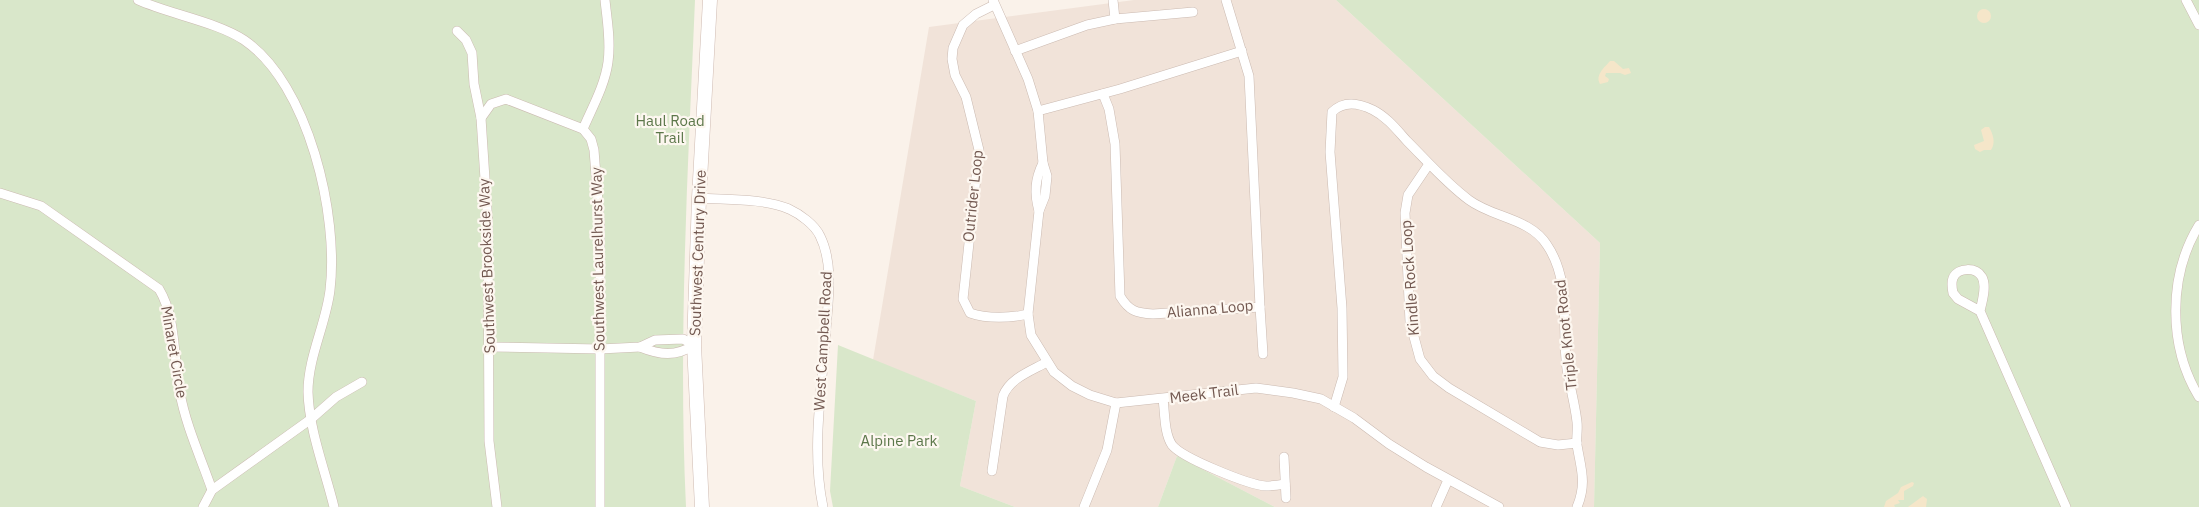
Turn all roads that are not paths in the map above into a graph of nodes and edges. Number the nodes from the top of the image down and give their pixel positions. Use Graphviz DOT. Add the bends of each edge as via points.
graph roads {
  1 [pos="138,0"];
  2 [pos="605,0"];
  3 [pos="710,0"];
  4 [pos="1113,0"];
  5 [pos="1226,0"];
  6 [pos="2186,0"];
  7 [pos="993,2"];
  8 [pos="1193,12"];
  9 [pos="1115,19"];
  10 [pos="2199,25"];
  11 [pos="457,31"];
  12 [pos="1015,51"];
  13 [pos="1242,51"];
  14 [pos="1104,94"];
  15 [pos="1038,111"];
  16 [pos="481,118"];
  17 [pos="583,129"];
  18 [pos="1429,164"];
  19 [pos="0,193"];
  20 [pos="699,198"];
  21 [pos="2199,225"];
  22 [pos="1260,307"];
  23 [pos="1980,311"];
  24 [pos="1028,314"];
  25 [pos="694,345"];
  26 [pos="490,347"];
  27 [pos="600,349"];
  28 [pos="1263,354"];
  29 [pos="1047,362"];
  30 [pos="362,382"];
  31 [pos="2199,397"];
  32 [pos="1163,399"];
  33 [pos="1116,403"];
  34 [pos="1334,407"];
  35 [pos="311,419"];
  36 [pos="1577,443"];
  37 [pos="1284,457"];
  38 [pos="992,471"];
  39 [pos="1448,480"];
  40 [pos="1285,484"];
  41 [pos="212,490"];
  42 [pos="1286,498"];
  43 [pos="203,507"];
  44 [pos="334,507"];
  45 [pos="497,507"];
  46 [pos="600,507"];
  47 [pos="702,507"];
  48 [pos="823,507"];
  49 [pos="1084,507"];
  50 [pos="1436,507"];
  51 [pos="1499,507"];
  52 [pos="1577,507"];
  53 [pos="2066,507"];
  1 -- 35 [label="street" via="243,40 272,66 297,107 324,188 331,241 331,288 308,391"];
  2 -- 17 [label="street" via="608,62"];
  3 -- 20 [label="main road, Southwest Century Drive"];
  4 -- 9 [label="street"];
  5 -- 13 [label="street, Alianna Loop"];
  6 -- 10 [label="street"];
  7 -- 12 [label="street, Meek Trail"];
  7 -- 24 [label="street, Outrider Loop" via="963,25 952,59 979,150 963,298 970,314"];
  8 -- 9 [label="street"];
  9 -- 12 [label="street"];
  11 -- 16 [label="street, Southwest Brookside Way" via="472,53"];
  12 -- 15 [label="street, Meek Trail"];
  13 -- 14 [label="street"];
  13 -- 22 [label="street, Alianna Loop" via="1249,76"];
  14 -- 15 [label="street"];
  14 -- 22 [label="street, Alianna Loop" via="1115,144 1120,296 1126,306 1153,314"];
  15 -- 24 [label="street, Meek Trail" via="1043,163 1037,175 1035,196 1039,211"];
  16 -- 17 [label="street" via="491,104 506,99"];
  16 -- 26 [label="street, Southwest Brookside Way"];
  17 -- 27 [label="street, Southwest Laurelhurst Way" via="591,139 597,176"];
  18 -- 34 [label="street, Triple Knot Road" via="1374,111 1346,104 1332,112 1330,152 1343,377"];
  18 -- 36 [label="street, Triple Knot Road" via="1472,203 1533,231 1553,254 1563,291"];
  18 -- 36 [label="street, Kindle Rock Loop" via="1408,195 1405,213 1410,322 1420,359 1449,388 1540,442"];
  19 -- 41 [label="street, Minaret Circle" via="42,206 159,289 168,303 185,415"];
  20 -- 25 [label="main road, Southwest Century Drive"];
  20 -- 48 [label="street, West Campbell Road" via="765,202 790,210 820,234 829,281 818,443 818,483"];
  21 -- 31 [label="street" via="2183,259 2176,312 2183,363"];
  22 -- 28 [label="street"];
  23 -- 23 [label="street" via="1982,277 1975,271 1959,271 1954,277 1953,293"];
  23 -- 53 [label="street"];
  24 -- 29 [label="street, Meek Trail" via="1031,335"];
  25 -- 27 [label="street" via="682,353 655,353 640,347"];
  25 -- 47 [label="main road, Southwest Century Drive"];
  26 -- 27 [label="street"];
  26 -- 45 [label="street, Southwest Brookside Way" via="489,441"];
  27 -- 46 [label="street, Southwest Laurelhurst Way"];
  29 -- 33 [label="street, Meek Trail" via="1072,386"];
  29 -- 38 [label="street" via="1006,389"];
  30 -- 35 [label="street" via="336,397"];
  32 -- 33 [label="street, Meek Trail"];
  32 -- 34 [label="street, Meek Trail" via="1256,388 1321,399"];
  32 -- 40 [label="street" via="1172,444 1183,454 1247,482"];
  33 -- 49 [label="street" via="1107,450"];
  34 -- 39 [label="street, Meek Trail"];
  35 -- 41 [label="street"];
  35 -- 44 [label="street"];
  36 -- 52 [label="street, Triple Knot Road" via="1583,483"];
  37 -- 40 [label="street"];
  39 -- 50 [label="street"];
  39 -- 51 [label="street, Meek Trail"];
  40 -- 42 [label="street"];
  41 -- 43 [label="street"];
}
